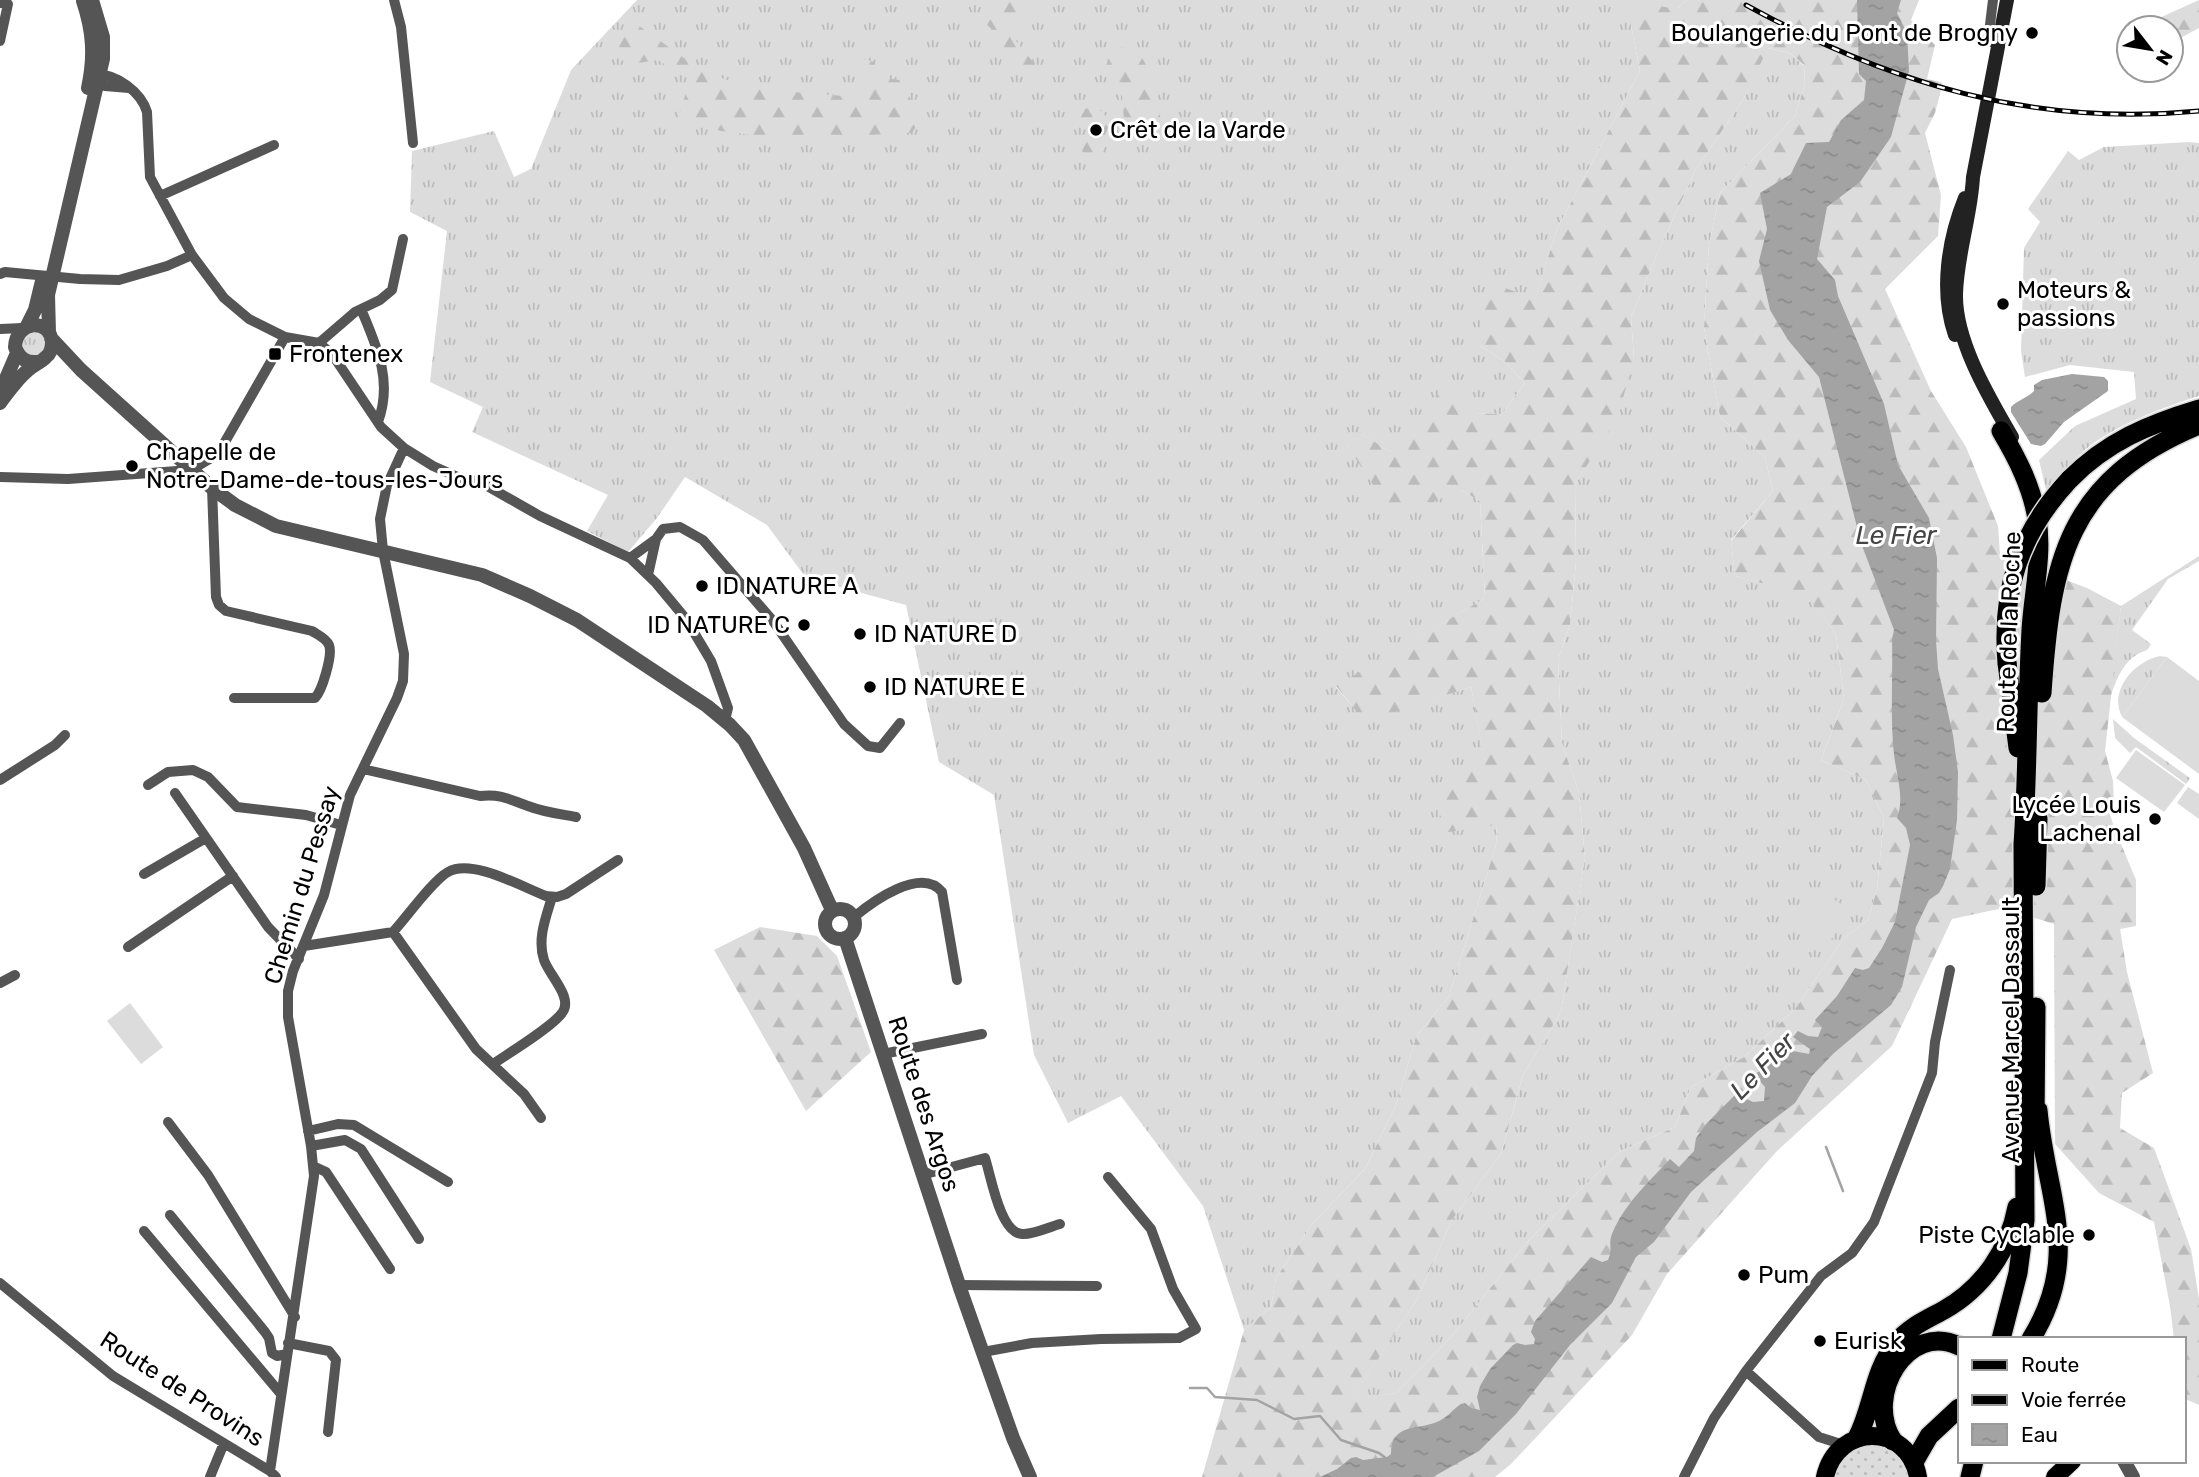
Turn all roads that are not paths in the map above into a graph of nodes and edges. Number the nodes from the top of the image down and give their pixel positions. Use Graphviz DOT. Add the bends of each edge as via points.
graph roads {
  1 [pos="82,0"];
  2 [pos="92,0"];
  3 [pos="394,0"];
  4 [pos="1993,0"];
  5 [pos="2007,0"];
  6 [pos="0,2"];
  7 [pos="0,41"];
  8 [pos="1998,44"];
  9 [pos="96,77"];
  10 [pos="413,144"];
  11 [pos="274,145"];
  12 [pos="1973,177"];
  13 [pos="160,196"];
  14 [pos="403,239"];
  15 [pos="192,255"];
  16 [pos="0,274"];
  17 [pos="48,276"];
  18 [pos="361,309"];
  19 [pos="25,327"];
  20 [pos="0,331"];
  21 [pos="50,335"];
  22 [pos="285,337"];
  23 [pos="319,343"];
  24 [pos="16,350"];
  25 [pos="39,362"];
  26 [pos="81,370"];
  27 [pos="0,393"];
  28 [pos="0,403"];
  29 [pos="2199,409"];
  30 [pos="378,422"];
  31 [pos="2199,425"];
  32 [pos="2001,430"];
  33 [pos="404,448"];
  34 [pos="191,470"];
  35 [pos="2032,474"];
  36 [pos="0,477"];
  37 [pos="212,488"];
  38 [pos="656,539"];
  39 [pos="383,551"];
  40 [pos="631,558"];
  41 [pos="648,575"];
  42 [pos="234,698"];
  43 [pos="2040,719"];
  44 [pos="725,720"];
  45 [pos="900,723"];
  46 [pos="65,735"];
  47 [pos="363,769"];
  48 [pos="0,780"];
  49 [pos="148,785"];
  50 [pos="175,793"];
  51 [pos="576,817"];
  52 [pos="341,825"];
  53 [pos="206,838"];
  54 [pos="2023,844"];
  55 [pos="618,860"];
  56 [pos="144,874"];
  57 [pos="233,876"];
  58 [pos="552,897"];
  59 [pos="832,910"];
  60 [pos="854,917"];
  61 [pos="393,932"];
  62 [pos="845,937"];
  63 [pos="304,946"];
  64 [pos="128,947"];
  65 [pos="299,958"];
  66 [pos="1950,970"];
  67 [pos="15,975"];
  68 [pos="957,980"];
  69 [pos="0,983"];
  70 [pos="982,1034"];
  71 [pos="883,1054"];
  72 [pos="493,1065"];
  73 [pos="2037,1096"];
  74 [pos="541,1118"];
  75 [pos="168,1122"];
  76 [pos="2024,1126"];
  77 [pos="309,1131"];
  78 [pos="311,1146"];
  79 [pos="313,1166"];
  80 [pos="922,1175"];
  81 [pos="1108,1177"];
  82 [pos="448,1182"];
  83 [pos="170,1215"];
  84 [pos="1060,1224"];
  85 [pos="144,1231"];
  86 [pos="419,1239"];
  87 [pos="390,1269"];
  88 [pos="0,1283"];
  89 [pos="959,1285"];
  90 [pos="1097,1286"];
  91 [pos="295,1317"];
  92 [pos="1076,1333"];
  93 [pos="2002,1337"];
  94 [pos="2011,1337"];
  95 [pos="2032,1337"];
  96 [pos="1958,1346"];
  97 [pos="981,1348"];
  98 [pos="288,1349"];
  99 [pos="1746,1371"];
  100 [pos="281,1394"];
  101 [pos="1958,1409"];
  102 [pos="328,1432"];
  103 [pos="1819,1437"];
  104 [pos="1893,1440"];
  105 [pos="1850,1442"];
  106 [pos="224,1443"];
  107 [pos="1827,1469"];
  108 [pos="1916,1469"];
  109 [pos="273,1474"];
  110 [pos="211,1477"];
  111 [pos="1030,1477"];
  112 [pos="1685,1477"];
  1 -- 9 [label="street" via="92,31"];
  2 -- 9 [label="street" via="103,37"];
  3 -- 10 [label="street"];
  4 -- 8 [label="street, Route de la Roche" via="1988,41"];
  5 -- 8 [label="main road, Route de la Roche"];
  6 -- 7 [label="street" via="8,4"];
  8 -- 12 [label="main road, Route de la Roche"];
  9 -- 13 [label="street" via="104,86 129,88 140,96 148,112 150,177"];
  9 -- 17 [label="street"];
  11 -- 13 [label="street"];
  12 -- 32 [label="main road, Route de la Roche" via="1957,219 1948,272 1948,315 1969,371"];
  12 -- 35 [label="main road, Route de la Roche" via="1959,264 1958,313 1986,390"];
  13 -- 15 [label="street"];
  14 -- 18 [label="street" via="393,290"];
  15 -- 17 [label="street" via="119,280"];
  15 -- 22 [label="street" via="224,298 249,319"];
  16 -- 17 [label="street"];
  17 -- 19 [label="street"];
  17 -- 21 [label="street"];
  18 -- 23 [label="street"];
  18 -- 30 [label="street" via="385,379"];
  19 -- 20 [label="street"];
  19 -- 21 [label="street" via="39,326"];
  19 -- 24 [label="street" via="15,339"];
  20 -- 24 [label="street"];
  21 -- 25 [label="street" via="50,351"];
  21 -- 26 [label="street"];
  22 -- 23 [label="street"];
  22 -- 34 [label="street" via="218,454"];
  23 -- 30 [label="street"];
  24 -- 25 [label="street" via="25,361"];
  24 -- 27 [label="street"];
  25 -- 26 [label="street"];
  25 -- 28 [label="street" via="13,384"];
  26 -- 34 [label="street"];
  29 -- 54 [label="highway, bridge" via="2151,425 2090,460 2034,524 2016,564 2006,614 2007,663 2019,758"];
  30 -- 33 [label="street"];
  31 -- 43 [label="highway" via="2130,462 2100,490 2069,538 2059,564 2048,626"];
  32 -- 54 [label="highway, Route de la Roche" via="2022,470 2038,523"];
  33 -- 39 [label="street, Chemin du Pessay" via="382,504"];
  33 -- 40 [label="street" via="433,466 480,482"];
  34 -- 36 [label="street" via="68,479"];
  34 -- 37 [label="street"];
  35 -- 43 [label="highway, Route de la Roche" via="2044,513 2046,544 2038,631"];
  37 -- 39 [label="street" via="276,526"];
  37 -- 42 [label="street" via="219,606 312,631 328,644 330,653 315,698"];
  38 -- 40 [label="street"];
  38 -- 41 [label="street"];
  38 -- 45 [label="street" via="663,529 680,527 703,540 773,621 859,740 880,748"];
  39 -- 44 [label="street" via="482,575 530,596 577,620"];
  39 -- 47 [label="street, Chemin du Pessay" via="404,667 397,698"];
  40 -- 41 [label="street"];
  41 -- 44 [label="street" via="686,619 711,661 728,708"];
  43 -- 73 [label="highway, Avenue Marcel Dassault"];
  44 -- 59 [label="street" via="744,740 804,848"];
  46 -- 48 [label="street"];
  47 -- 51 [label="street" via="480,796 508,797 529,807"];
  47 -- 52 [label="street, Chemin du Pessay"];
  49 -- 52 [label="street" via="168,772 193,770 208,777 237,807 306,815"];
  50 -- 53 [label="street"];
  52 -- 63 [label="street, Chemin du Pessay" via="324,895"];
  53 -- 56 [label="street"];
  53 -- 57 [label="street"];
  54 -- 76 [label="highway, Avenue Marcel Dassault"];
  55 -- 58 [label="street" via="566,894"];
  57 -- 64 [label="street"];
  57 -- 65 [label="street" via="268,927"];
  58 -- 61 [label="street" via="461,867 443,876"];
  58 -- 72 [label="street" via="541,949 565,998 565,1008 557,1019"];
  59 -- 60 [label="street" via="840,908"];
  59 -- 62 [label="street" via="825,919 826,929 832,937"];
  60 -- 62 [label="street" via="854,928"];
  60 -- 68 [label="street" via="872,902 910,884 938,887"];
  61 -- 63 [label="street"];
  61 -- 72 [label="street" via="476,1049"];
  62 -- 71 [label="street, Route des Argos"];
  63 -- 65 [label="street, Chemin du Pessay"];
  65 -- 77 [label="street, Chemin du Pessay" via="288,991 288,1017"];
  66 -- 99 [label="street" via="1932,1073 1874,1222 1852,1253 1821,1276"];
  67 -- 69 [label="street"];
  70 -- 71 [label="street"];
  71 -- 80 [label="street, Route des Argos"];
  72 -- 74 [label="street" via="524,1094"];
  73 -- 94 [label="highway, Avenue Marcel Dassault" via="2032,1241"];
  73 -- 95 [label="highway" via="2042,1150 2058,1219 2060,1258 2050,1301"];
  75 -- 91 [label="street" via="208,1175"];
  76 -- 93 [label="highway, Avenue Marcel Dassault" via="2022,1247"];
  76 -- 105 [label="highway" via="2018,1201 2001,1253 1964,1296 1914,1326 1894,1345"];
  77 -- 78 [label="street, Chemin du Pessay"];
  77 -- 82 [label="street" via="354,1125"];
  78 -- 79 [label="street, Chemin du Pessay"];
  78 -- 86 [label="street" via="345,1140 361,1149"];
  79 -- 87 [label="street" via="326,1172"];
  79 -- 91 [label="street, Chemin du Pessay"];
  80 -- 84 [label="street" via="985,1158 1005,1224 1014,1232 1024,1235"];
  80 -- 89 [label="street, Route des Argos"];
  81 -- 97 [label="street" via="1151,1229 1173,1289 1196,1329 1179,1338"];
  83 -- 98 [label="street" via="265,1332 272,1353 277,1356"];
  85 -- 100 [label="street"];
  88 -- 106 [label="street, Route de Provins" via="113,1376"];
  89 -- 90 [label="street"];
  89 -- 97 [label="street, Route des Argos"];
  91 -- 98 [label="street, Chemin du Pessay"];
  92 -- 97 [label="street"];
  96 -- 104 [label="highway" via="1929,1341 1898,1365 1882,1402 1885,1427"];
  97 -- 111 [label="street, Route des Argos"];
  98 -- 100 [label="street, Chemin du Pessay"];
  98 -- 102 [label="street" via="329,1351 336,1360"];
  99 -- 103 [label="street"];
  99 -- 112 [label="street" via="1714,1418"];
  100 -- 109 [label="street, Chemin du Pessay"];
  101 -- 108 [label="highway" via="1929,1436"];
  103 -- 105 [label="street"];
  103 -- 107 [label="street"];
  104 -- 105 [label="main road" via="1875,1436"];
  104 -- 108 [label="main road"];
  105 -- 107 [label="main road"];
  106 -- 109 [label="street, Route de Provins"];
  106 -- 110 [label="street"];
}
